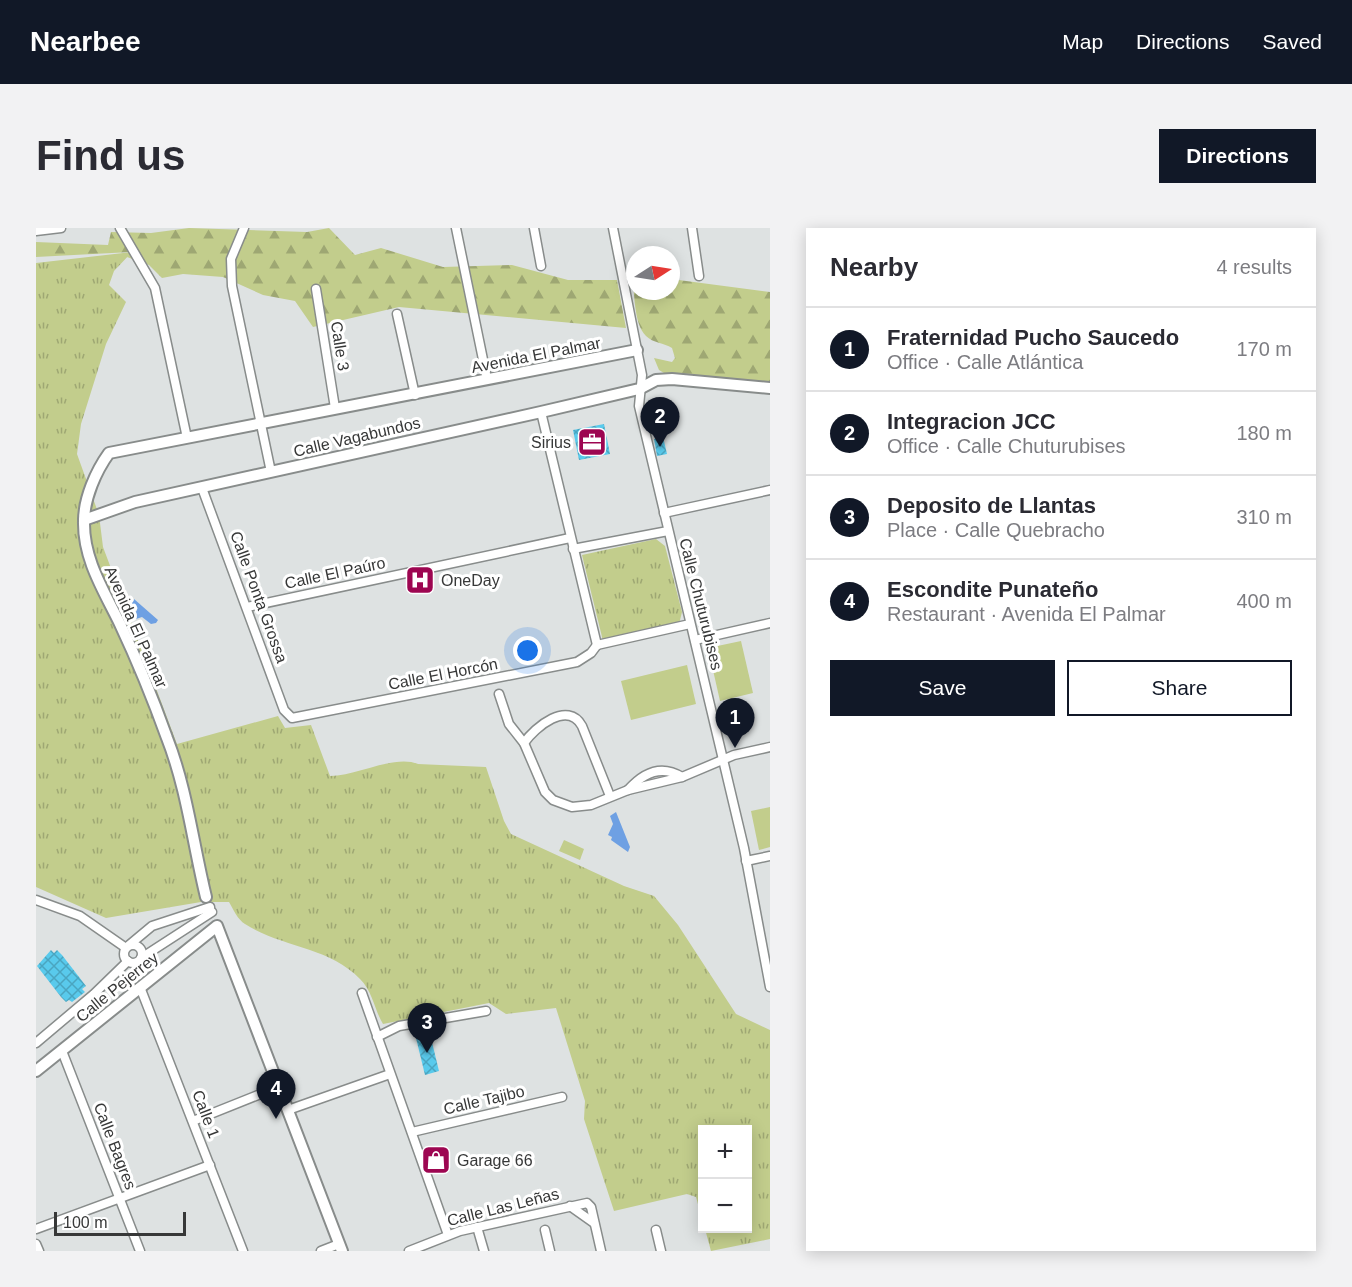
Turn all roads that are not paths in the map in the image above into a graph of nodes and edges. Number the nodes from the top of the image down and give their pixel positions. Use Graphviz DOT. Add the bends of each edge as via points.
graph roads {
  1 [pos="61,228"];
  2 [pos="120,228"];
  3 [pos="244,228"];
  4 [pos="456,228"];
  5 [pos="534,228"];
  6 [pos="613,228"];
  7 [pos="692,228"];
  8 [pos="36,231"];
  9 [pos="541,266"];
  10 [pos="699,276"];
  11 [pos="316,289"];
  12 [pos="397,314"];
  13 [pos="637,350"];
  14 [pos="487,379"];
  15 [pos="770,388"];
  16 [pos="639,389"];
  17 [pos="415,395"];
  18 [pos="335,408"];
  19 [pos="541,412"];
  20 [pos="261,423"];
  21 [pos="187,438"];
  22 [pos="271,472"];
  23 [pos="202,488"];
  24 [pos="770,490"];
  25 [pos="664,513"];
  26 [pos="84,520"];
  27 [pos="668,531"];
  28 [pos="570,538"];
  29 [pos="573,549"];
  30 [pos="247,607"];
  31 [pos="770,623"];
  32 [pos="690,624"];
  33 [pos="695,640"];
  34 [pos="597,645"];
  35 [pos="499,694"];
  36 [pos="290,716"];
  37 [pos="524,743"];
  38 [pos="770,747"];
  39 [pos="724,759"];
  40 [pos="682,777"];
  41 [pos="628,790"];
  42 [pos="610,796"];
  43 [pos="770,856"];
  44 [pos="746,861"];
  45 [pos="36,900"];
  46 [pos="209,906"];
  47 [pos="217,926"];
  48 [pos="127,947"];
  49 [pos="141,958"];
  50 [pos="128,961"];
  51 [pos="140,987"];
  52 [pos="770,987"];
  53 [pos="362,993"];
  54 [pos="486,1011"];
  55 [pos="377,1037"];
  56 [pos="36,1043"];
  57 [pos="62,1051"];
  58 [pos="36,1071"];
  59 [pos="390,1074"];
  60 [pos="278,1087"];
  61 [pos="562,1097"];
  62 [pos="288,1110"];
  63 [pos="192,1121"];
  64 [pos="412,1132"];
  65 [pos="210,1165"];
  66 [pos="119,1198"];
  67 [pos="477,1227"];
  68 [pos="36,1229"];
  69 [pos="546,1230"];
  70 [pos="656,1230"];
  71 [pos="448,1234"];
  72 [pos="36,1245"];
  73 [pos="341,1247"];
  74 [pos="39,1251"];
  75 [pos="140,1251"];
  76 [pos="243,1251"];
  77 [pos="321,1251"];
  78 [pos="409,1251"];
  79 [pos="484,1251"];
  80 [pos="550,1251"];
  81 [pos="601,1251"];
  82 [pos="661,1251"];
  1 -- 8 [label="street"];
  2 -- 21 [label="street" via="155,288"];
  3 -- 20 [label="street" via="231,259 230,273"];
  4 -- 14 [label="street"];
  5 -- 9 [label="street"];
  6 -- 13 [label="street, Calle Chuturubises"];
  7 -- 10 [label="street"];
  11 -- 18 [label="street, Calle 3"];
  12 -- 17 [label="street"];
  13 -- 14 [label="street, Avenida El Palmar"];
  13 -- 16 [label="street, Calle Chuturubises" via="642,375"];
  14 -- 17 [label="street, Avenida El Palmar"];
  15 -- 16 [label="street, Calle Vagabundos" via="672,379 656,380"];
  16 -- 19 [label="street, Calle Vagabundos"];
  16 -- 25 [label="street, Calle Chuturubises" via="639,406"];
  17 -- 18 [label="street, Avenida El Palmar"];
  18 -- 20 [label="street, Avenida El Palmar"];
  19 -- 22 [label="street, Calle Vagabundos"];
  19 -- 28 [label="street"];
  20 -- 21 [label="street, Avenida El Palmar"];
  20 -- 22 [label="street"];
  21 -- 26 [label="street, Avenida El Palmar" via="110,453 90,492"];
  22 -- 23 [label="street, Calle Vagabundos"];
  23 -- 26 [label="street, Calle Vagabundos" via="122,506"];
  23 -- 30 [label="street, Calle Ponta Grossa"];
  24 -- 25 [label="street"];
  25 -- 27 [label="street, Calle Chuturubises"];
  26 -- 46 [label="street, Avenida El Palmar" via="96,579 120,624 181,776"];
  27 -- 29 [label="street"];
  27 -- 32 [label="street, Calle Chuturubises"];
  28 -- 29 [label="street"];
  28 -- 30 [label="street, Calle El Paúro"];
  29 -- 34 [label="street"];
  30 -- 36 [label="street, Calle Ponta Grossa" via="284,710"];
  31 -- 33 [label="street"];
  32 -- 33 [label="street, Calle Chuturubises"];
  32 -- 34 [label="street"];
  33 -- 39 [label="street, Calle Chuturubises"];
  34 -- 36 [label="street, Calle El Horcón" via="577,662 297,718"];
  35 -- 37 [label="street" via="509,724"];
  37 -- 42 [label="street" via="545,792 562,805 581,807"];
  37 -- 42 [label="street" via="546,722 565,715 576,718"];
  38 -- 39 [label="street"];
  39 -- 40 [label="street"];
  39 -- 44 [label="street, Calle Chuturubises"];
  40 -- 41 [label="street"];
  40 -- 41 [label="street" via="661,770 640,777"];
  41 -- 42 [label="street"];
  43 -- 44 [label="street"];
  44 -- 52 [label="street, Calle Chuturubises"];
  45 -- 48 [label="street" via="80,916"];
  46 -- 47 [label="street, Avenida El Palmar"];
  46 -- 48 [label="street" via="152,926"];
  46 -- 49 [label="street"];
  47 -- 51 [label="street, Calle Pejerrey"];
  47 -- 60 [label="street, Avenida El Palmar"];
  48 -- 49 [label="street" via="138,946"];
  48 -- 50 [label="street" via="124,955"];
  49 -- 50 [label="street"];
  50 -- 56 [label="street"];
  51 -- 57 [label="street, Calle Pejerrey"];
  51 -- 63 [label="street, Calle 1"];
  53 -- 55 [label="street"];
  54 -- 55 [label="street" via="399,1026"];
  55 -- 59 [label="street"];
  57 -- 58 [label="street, Calle Pejerrey"];
  57 -- 66 [label="street, Calle Bagres"];
  59 -- 62 [label="street"];
  59 -- 64 [label="street"];
  60 -- 62 [label="street, Avenida El Palmar"];
  60 -- 63 [label="street"];
  61 -- 64 [label="street, Calle Tajibo"];
  62 -- 73 [label="street, Avenida El Palmar"];
  63 -- 65 [label="street, Calle 1"];
  64 -- 71 [label="street"];
  65 -- 66 [label="street"];
  65 -- 76 [label="street, Calle 1"];
  66 -- 68 [label="street"];
  66 -- 75 [label="street, Calle Bagres"];
  67 -- 71 [label="street, Calle Las Leñas"];
  67 -- 79 [label="street"];
  67 -- 81 [label="street, Calle Las Leñas" via="570,1206 594,1223"];
  69 -- 80 [label="street"];
  70 -- 82 [label="street"];
  71 -- 78 [label="street, Calle Las Leñas"];
  72 -- 74 [label="street"];
  73 -- 77 [label="street"];
}
